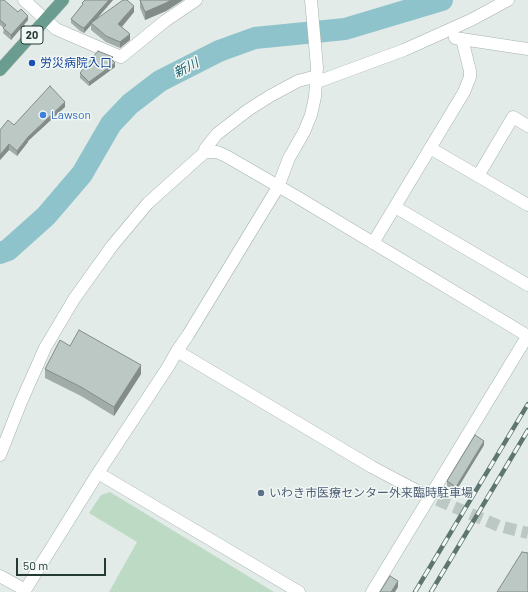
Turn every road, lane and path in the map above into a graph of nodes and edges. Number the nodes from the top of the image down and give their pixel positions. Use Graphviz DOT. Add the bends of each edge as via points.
graph roads {
  1 [pos="24,0"];
  2 [pos="63,0"];
  3 [pos="196,0"];
  4 [pos="311,0"];
  5 [pos="508,0"];
  6 [pos="45,20"];
  7 [pos="436,36"];
  8 [pos="462,38"];
  9 [pos="528,49"];
  10 [pos="0,70"];
  11 [pos="317,75"];
  12 [pos="528,126"];
  13 [pos="430,148"];
  14 [pos="205,152"];
  15 [pos="478,176"];
  16 [pos="278,187"];
  17 [pos="528,205"];
  18 [pos="395,207"];
  19 [pos="373,243"];
  20 [pos="528,285"];
  21 [pos="528,335"];
  22 [pos="177,351"];
  23 [pos="0,455"];
  24 [pos="98,472"];
  25 [pos="420,493"];
  26 [pos="0,576"];
  27 [pos="24,591"];
  28 [pos="299,592"];
  29 [pos="372,592"];
  1 -- 6 [label="street"];
  2 -- 6 [label="main road, 20"];
  3 -- 6 [label="street" via="165,21 121,57 56,29"];
  4 -- 11 [label="street"];
  5 -- 7 [label="street"];
  6 -- 10 [label="main road, 20"];
  7 -- 8 [label="street"];
  7 -- 11 [label="street" via="404,50"];
  8 -- 9 [label="street"];
  8 -- 13 [label="street" via="470,77 464,92"];
  11 -- 14 [label="street" via="298,81 248,110 217,134"];
  11 -- 16 [label="street" via="311,115 289,158"];
  12 -- 15 [label="street" via="512,117"];
  13 -- 15 [label="street"];
  13 -- 18 [label="street"];
  14 -- 16 [label="street" via="217,152"];
  14 -- 23 [label="street" via="148,203 112,246 74,299 46,348"];
  15 -- 17 [label="street"];
  16 -- 19 [label="street"];
  16 -- 22 [label="street"];
  18 -- 19 [label="street"];
  18 -- 20 [label="street"];
  19 -- 21 [label="street"];
  21 -- 29 [label="street"];
  22 -- 24 [label="street"];
  22 -- 25 [label="street"];
  24 -- 27 [label="street"];
  24 -- 28 [label="street"];
  26 -- 27 [label="street"];
}
